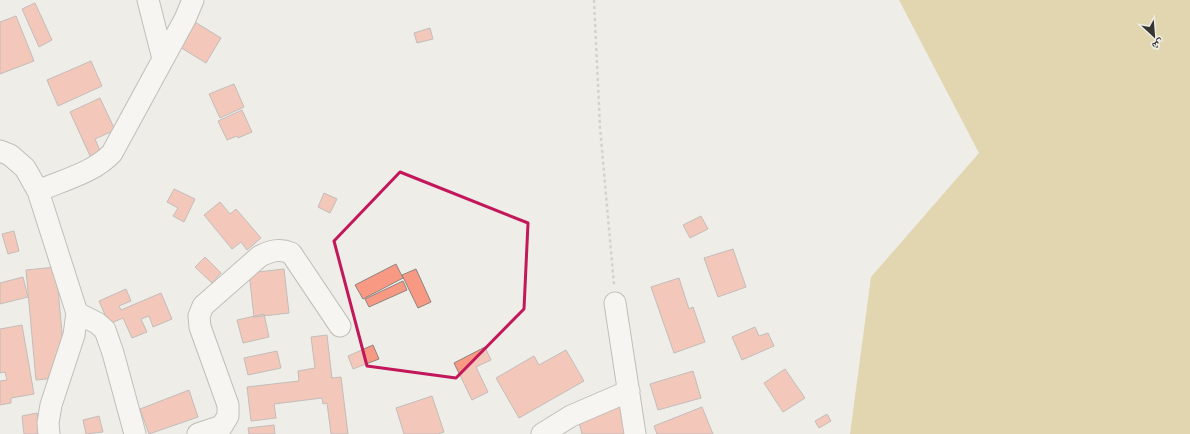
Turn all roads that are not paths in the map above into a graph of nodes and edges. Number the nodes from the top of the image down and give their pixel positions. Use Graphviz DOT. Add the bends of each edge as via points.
graph roads {
  1 [pos="148,0"];
  2 [pos="193,0"];
  3 [pos="163,59"];
  4 [pos="0,151"];
  5 [pos="38,191"];
  6 [pos="615,303"];
  7 [pos="77,313"];
  8 [pos="340,326"];
  9 [pos="629,391"];
  10 [pos="49,434"];
  11 [pos="135,434"];
  12 [pos="198,434"];
  13 [pos="542,434"];
  14 [pos="635,434"];
  1 -- 3 [label="street"];
  2 -- 3 [label="street"];
  3 -- 5 [label="street" via="106,160"];
  4 -- 5 [label="street" via="10,155 25,168"];
  5 -- 7 [label="street"];
  6 -- 9 [label="street"];
  7 -- 10 [label="street" via="74,336 51,405"];
  7 -- 11 [label="street" via="105,330"];
  8 -- 12 [label="street" via="291,253 271,250 260,256 203,306 199,316 200,327 228,406 228,416 222,426"];
  9 -- 13 [label="street" via="571,416"];
  9 -- 14 [label="street"];
}
